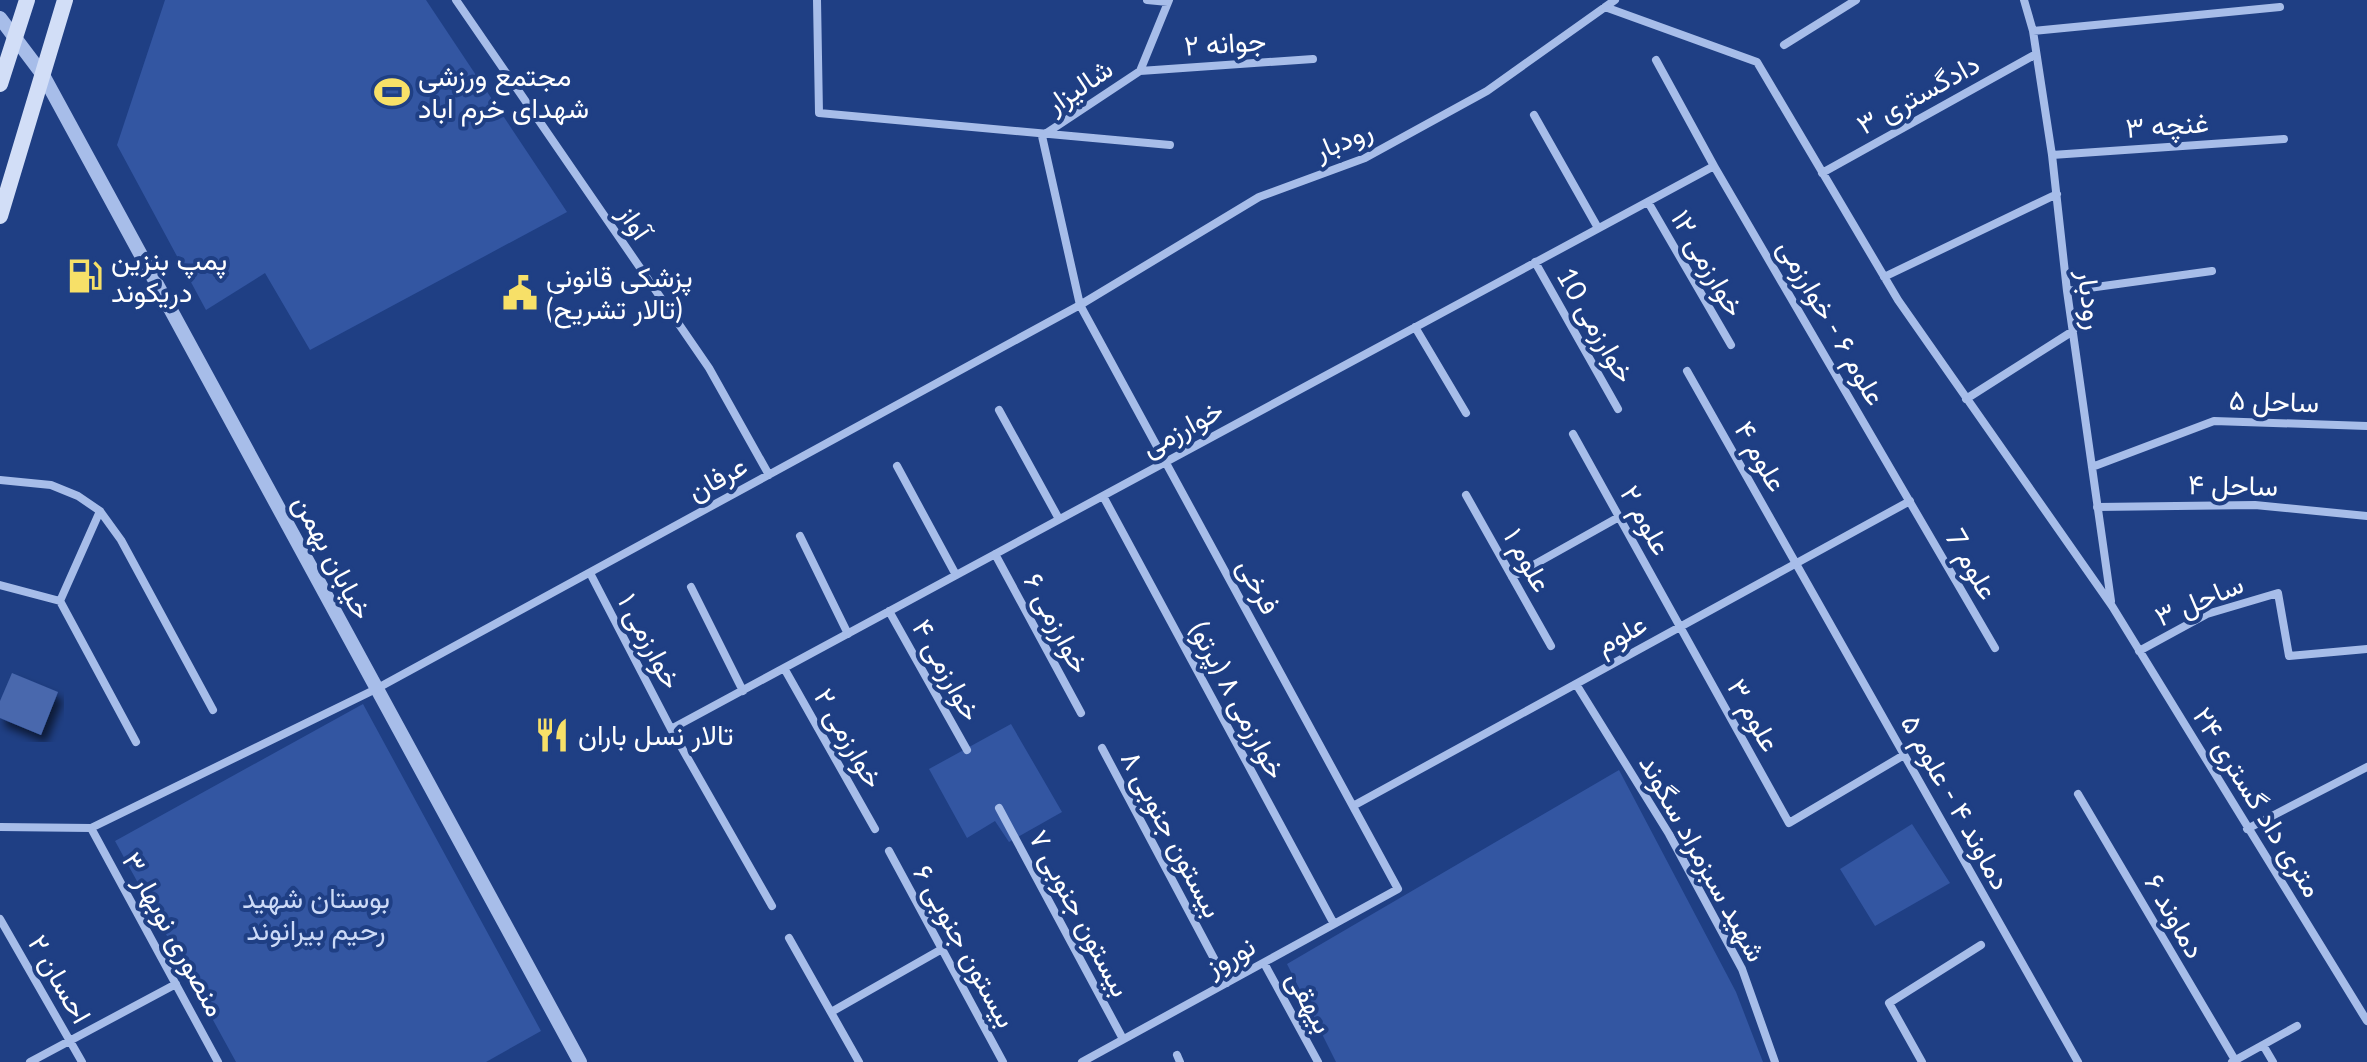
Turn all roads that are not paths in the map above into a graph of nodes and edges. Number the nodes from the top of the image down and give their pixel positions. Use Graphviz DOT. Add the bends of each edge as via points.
graph roads {
  1 [pos="27,0"];
  2 [pos="65,0"];
  3 [pos="456,0"];
  4 [pos="817,0"];
  5 [pos="1147,0"];
  6 [pos="1615,0"];
  7 [pos="1856,0"];
  8 [pos="2024,0"];
  9 [pos="1169,1"];
  10 [pos="1605,7"];
  11 [pos="2280,7"];
  12 [pos="0,18"];
  13 [pos="2033,31"];
  14 [pos="16,36"];
  15 [pos="1784,45"];
  16 [pos="2036,54"];
  17 [pos="1313,59"];
  18 [pos="1656,60"];
  19 [pos="1140,71"];
  20 [pos="43,75"];
  21 [pos="0,84"];
  22 [pos="1534,115"];
  23 [pos="1042,136"];
  24 [pos="2284,139"];
  25 [pos="1170,145"];
  26 [pos="2052,155"];
  27 [pos="1714,166"];
  28 [pos="1822,173"];
  29 [pos="2057,194"];
  30 [pos="1648,202"];
  31 [pos="0,216"];
  32 [pos="1598,228"];
  33 [pos="1535,262"];
  34 [pos="2212,271"];
  35 [pos="1884,277"];
  36 [pos="2067,291"];
  37 [pos="1080,305"];
  38 [pos="1415,327"];
  39 [pos="2073,331"];
  40 [pos="1731,345"];
  41 [pos="1687,371"];
  42 [pos="1966,399"];
  43 [pos="1618,409"];
  44 [pos="999,410"];
  45 [pos="1466,413"];
  46 [pos="2367,426"];
  47 [pos="1573,434"];
  48 [pos="1166,462"];
  49 [pos="897,466"];
  50 [pos="2092,467"];
  51 [pos="769,475"];
  52 [pos="0,480"];
  53 [pos="1466,495"];
  54 [pos="1103,496"];
  55 [pos="1910,501"];
  56 [pos="2097,507"];
  57 [pos="100,511"];
  58 [pos="2367,516"];
  59 [pos="1619,517"];
  60 [pos="1059,519"];
  61 [pos="800,536"];
  62 [pos="995,554"];
  63 [pos="1797,563"];
  64 [pos="590,573"];
  65 [pos="956,575"];
  66 [pos="1512,577"];
  67 [pos="0,585"];
  68 [pos="691,587"];
  69 [pos="60,601"];
  70 [pos="2112,606"];
  71 [pos="889,611"];
  72 [pos="1679,628"];
  73 [pos="848,634"];
  74 [pos="1551,646"];
  75 [pos="1995,648"];
  76 [pos="2367,649"];
  77 [pos="2139,651"];
  78 [pos="784,668"];
  79 [pos="1576,684"];
  80 [pos="376,689"];
  81 [pos="743,691"];
  82 [pos="213,710"];
  83 [pos="1081,713"];
  84 [pos="671,729"];
  85 [pos="136,742"];
  86 [pos="1102,748"];
  87 [pos="967,750"];
  88 [pos="1904,755"];
  89 [pos="2367,767"];
  90 [pos="2078,794"];
  91 [pos="1353,806"];
  92 [pos="999,808"];
  93 [pos="0,827"];
  94 [pos="91,828"];
  95 [pos="875,829"];
  96 [pos="2247,829"];
  97 [pos="889,851"];
  98 [pos="1398,889"];
  99 [pos="772,906"];
  100 [pos="0,919"];
  101 [pos="1334,924"];
  102 [pos="789,938"];
  103 [pos="1981,945"];
  104 [pos="942,949"];
  105 [pos="1264,963"];
  106 [pos="1227,983"];
  107 [pos="176,984"];
  108 [pos="833,1011"];
  109 [pos="2366,1017"];
  110 [pos="2297,1026"];
  111 [pos="1123,1039"];
  112 [pos="71,1040"];
  113 [pos="2263,1045"];
  114 [pos="2233,1061"];
  115 [pos="30,1062"];
  116 [pos="82,1062"];
  117 [pos="218,1062"];
  118 [pos="580,1062"];
  119 [pos="859,1062"];
  120 [pos="1003,1062"];
  121 [pos="1082,1062"];
  122 [pos="1318,1062"];
  123 [pos="1775,1062"];
  124 [pos="1922,1062"];
  125 [pos="2078,1062"];
  126 [pos="2273,1062"];
  1 -- 14 [label="main road"];
  2 -- 20 [label="main road"];
  3 -- 51 [label="street, آواز" via="709,368"];
  4 -- 23 [label="street" via="819,113"];
  5 -- 9 [label="street"];
  6 -- 10 [label="street, رودبار"];
  7 -- 15 [label="street"];
  8 -- 13 [label="street, رودبار"];
  9 -- 19 [label="street, شالیزار"];
  10 -- 28 [label="street, ۲۴ متری داد گستری" via="1757,62"];
  10 -- 37 [label="street, رودبار" via="1487,91 1365,158 1259,197"];
  11 -- 13 [label="street"];
  12 -- 14 [label="street, خیابان بهمن"];
  13 -- 16 [label="street, رودبار"];
  14 -- 20 [label="street, خیابان بهمن"];
  14 -- 21 [label="main road"];
  16 -- 26 [label="street, رودبار"];
  16 -- 28 [label="street, دادگستری ۳"];
  17 -- 19 [label="street, جوانه ۲"];
  18 -- 27 [label="street, علوم ۶ - خوارزمی"];
  19 -- 23 [label="street, شالیزار"];
  20 -- 31 [label="main road"];
  20 -- 80 [label="street, خیابان بهمن"];
  22 -- 32 [label="street"];
  23 -- 25 [label="street"];
  23 -- 37 [label="street, شالیزار"];
  24 -- 26 [label="street, غنچه ۳"];
  26 -- 29 [label="street, رودبار"];
  27 -- 30 [label="street, خوارزمی"];
  27 -- 55 [label="street, علوم ۶ - خوارزمی"];
  28 -- 35 [label="street, ۲۴ متری داد گستری"];
  29 -- 35 [label="street"];
  29 -- 36 [label="street, رودبار"];
  30 -- 32 [label="street, خوارزمی"];
  30 -- 40 [label="street, خوارزمی ۱۲"];
  32 -- 33 [label="street, خوارزمی"];
  33 -- 38 [label="street, خوارزمی"];
  33 -- 43 [label="street, خوارزمی 10"];
  34 -- 36 [label="street"];
  35 -- 42 [label="street, ۲۴ متری داد گستری"];
  36 -- 39 [label="street, رودبار"];
  37 -- 48 [label="street, فرخی"];
  37 -- 51 [label="street, عرفان"];
  38 -- 45 [label="street"];
  38 -- 48 [label="street, خوارزمی"];
  39 -- 42 [label="street"];
  39 -- 50 [label="street, رودبار"];
  41 -- 63 [label="street, علوم ۴"];
  42 -- 70 [label="street, ۲۴ متری داد گستری"];
  44 -- 60 [label="street"];
  46 -- 50 [label="street, ساحل ۵" via="2214,421"];
  47 -- 59 [label="street, علوم ۲"];
  48 -- 54 [label="street, خوارزمی"];
  48 -- 91 [label="street, فرخی"];
  49 -- 65 [label="street"];
  50 -- 56 [label="street, رودبار"];
  51 -- 64 [label="street, عرفان"];
  52 -- 57 [label="street" via="51,485"];
  53 -- 66 [label="street, علوم ۱"];
  54 -- 60 [label="street, خوارزمی"];
  54 -- 101 [label="street, خوارزمی ۸ (پرتو)"];
  55 -- 63 [label="street, علوم"];
  55 -- 75 [label="street, علوم 7"];
  56 -- 58 [label="street, ساحل ۴" via="2255,505"];
  56 -- 70 [label="street, رودبار"];
  57 -- 69 [label="street"];
  57 -- 82 [label="street"];
  59 -- 66 [label="street"];
  59 -- 72 [label="street, علوم ۲"];
  60 -- 62 [label="street, خوارزمی"];
  61 -- 73 [label="street"];
  62 -- 65 [label="street, خوارزمی"];
  62 -- 83 [label="street, خوارزمی ۶"];
  63 -- 72 [label="street, علوم"];
  63 -- 88 [label="street, دماوند ۴ - علوم ۵"];
  64 -- 80 [label="street, عرفان"];
  64 -- 84 [label="street, خوارزمی ۱"];
  65 -- 71 [label="street, خوارزمی"];
  66 -- 74 [label="street, علوم ۱"];
  67 -- 69 [label="street"];
  68 -- 81 [label="street"];
  69 -- 85 [label="street"];
  70 -- 77 [label="street, ۲۴ متری داد گستری"];
  71 -- 73 [label="street, خوارزمی"];
  71 -- 87 [label="street, خوارزمی ۴"];
  72 -- 79 [label="street, علوم"];
  72 -- 88 [label="street, علوم ۳" via="1789,823"];
  73 -- 78 [label="street, خوارزمی"];
  76 -- 77 [label="street, ساحل ۳" via="2289,656 2278,593 2207,614"];
  77 -- 96 [label="street, ۲۴ متری داد گستری"];
  78 -- 81 [label="street, خوارزمی"];
  78 -- 95 [label="street, خوارزمی ۲"];
  79 -- 91 [label="street, علوم"];
  79 -- 123 [label="street, شهید سبزمراد سگوند" via="1669,834 1742,969"];
  80 -- 94 [label="street, عرفان"];
  80 -- 118 [label="street, خیابان بهمن"];
  81 -- 84 [label="street, خوارزمی"];
  84 -- 99 [label="street, خوارزمی ۱"];
  86 -- 106 [label="street, بیستون جنوبی ۸"];
  88 -- 125 [label="street, دماوند ۴ - علوم ۵"];
  89 -- 96 [label="street"];
  90 -- 114 [label="street, دماوند ۶"];
  91 -- 98 [label="street, فرخی"];
  92 -- 111 [label="street, بیستون جنوبی ۷"];
  93 -- 94 [label="street"];
  94 -- 107 [label="street, منصوری نوبهار ۳"];
  96 -- 109 [label="street, ۲۴ متری داد گستری"];
  97 -- 104 [label="street, بیستون جنوبی ۶"];
  98 -- 101 [label="street, نوروز"];
  100 -- 112 [label="street, احسان ۲"];
  101 -- 105 [label="street, نوروز"];
  102 -- 108 [label="street"];
  103 -- 124 [label="street" via="1889,1003"];
  104 -- 108 [label="street"];
  104 -- 120 [label="street, بیستون جنوبی ۶"];
  105 -- 106 [label="street, نوروز"];
  105 -- 122 [label="street, بیهقی"];
  106 -- 111 [label="street, نوروز"];
  107 -- 112 [label="street"];
  107 -- 117 [label="street, منصوری نوبهار ۳"];
  108 -- 119 [label="street"];
  110 -- 113 [label="street"];
  111 -- 121 [label="street, نوروز"];
  112 -- 115 [label="street"];
  112 -- 116 [label="street, احسان ۲"];
  113 -- 114 [label="street"];
  113 -- 126 [label="street"];
}
